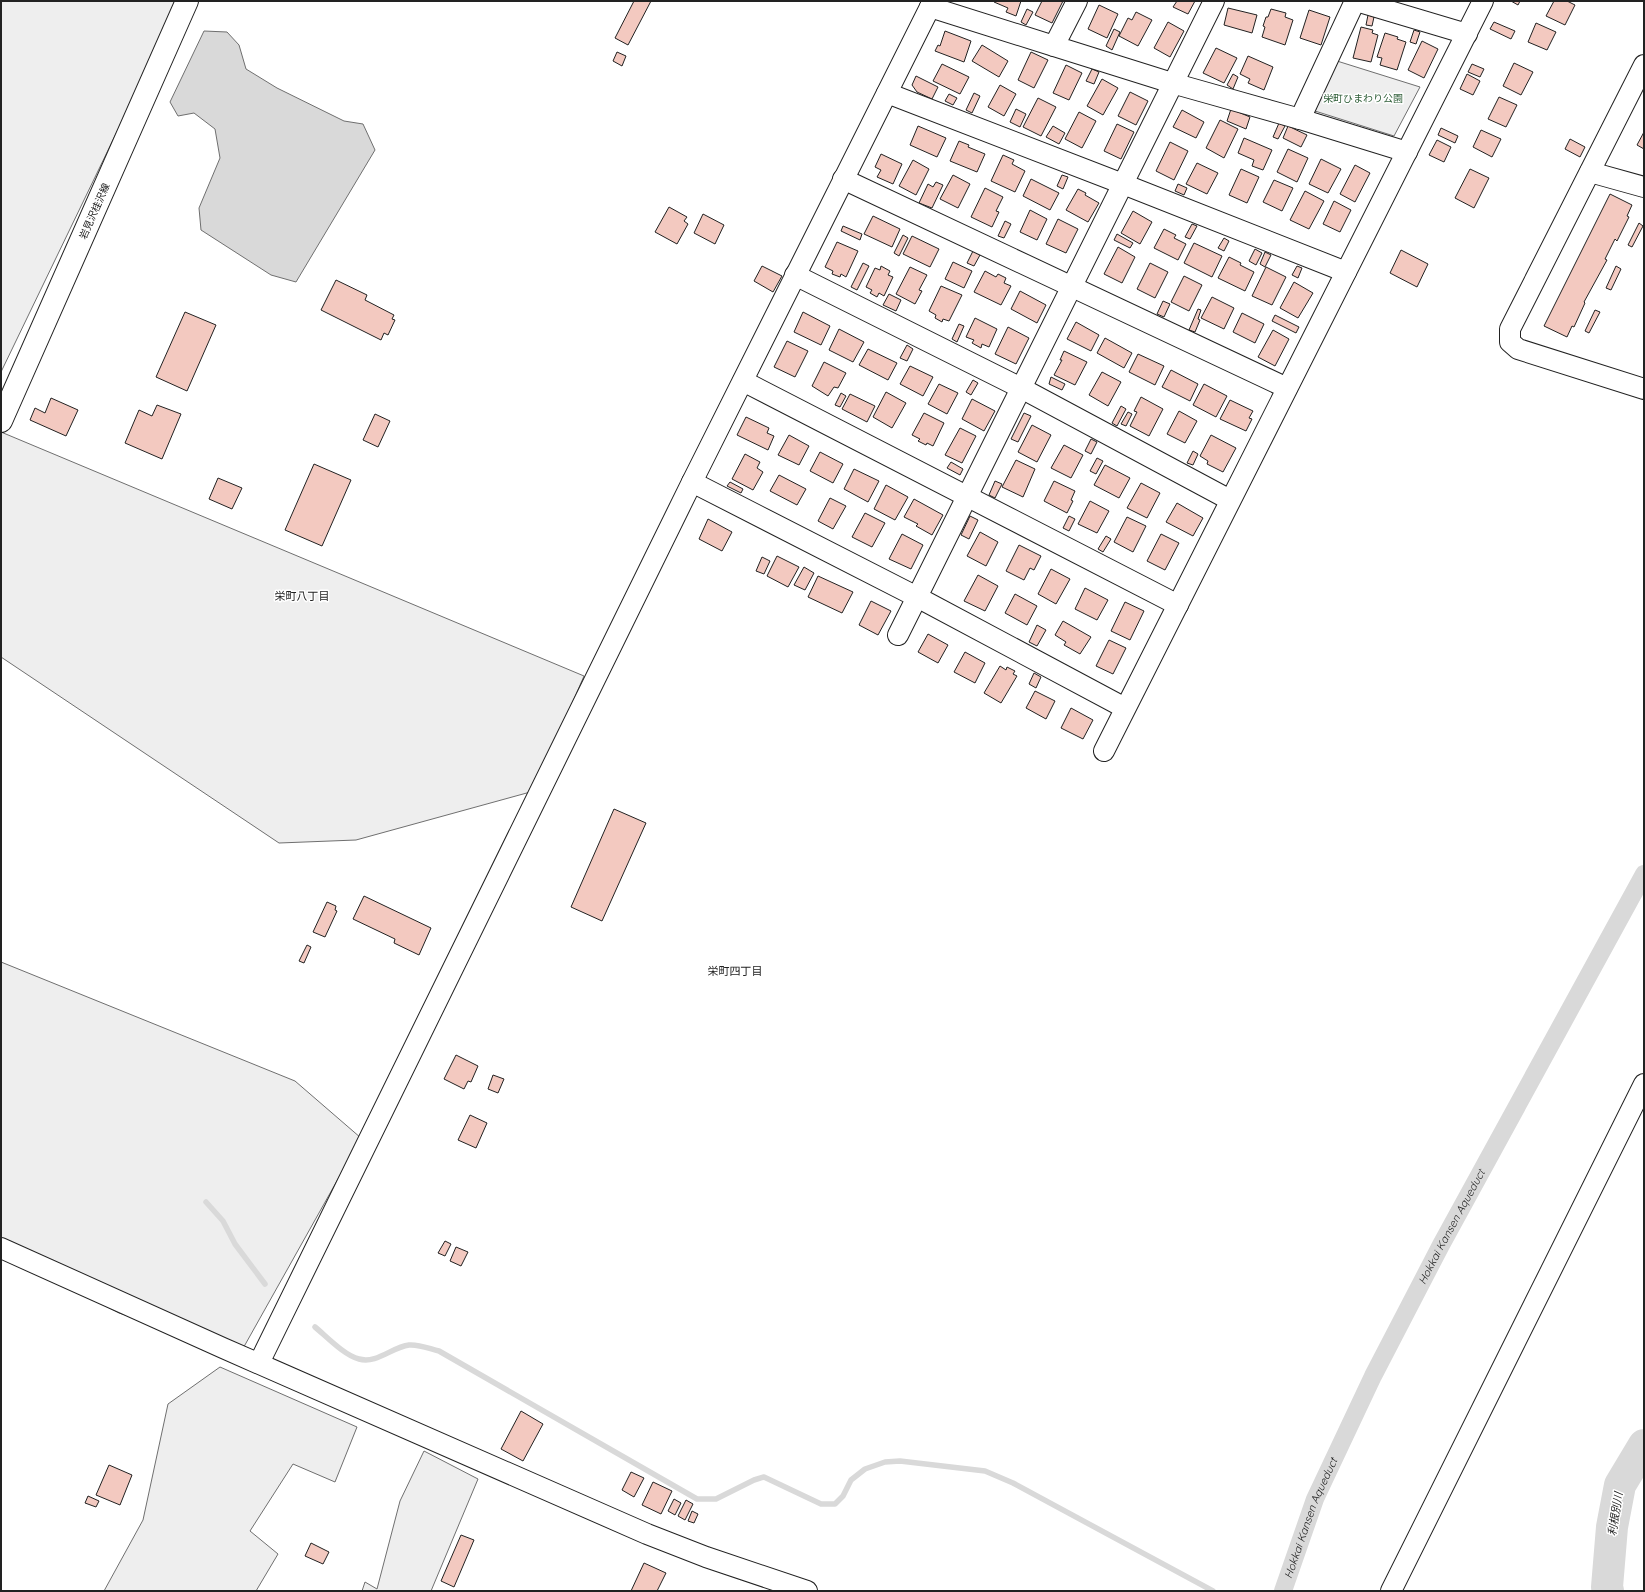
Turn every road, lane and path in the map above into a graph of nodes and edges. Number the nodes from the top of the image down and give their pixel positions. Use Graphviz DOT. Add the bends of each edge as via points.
graph roads {
  1 [pos="187,1"];
  2 [pos="1077,1"];
  3 [pos="1214,1"];
  4 [pos="1355,1"];
  5 [pos="1483,1"];
  6 [pos="931,4"];
  7 [pos="1467,34"];
  8 [pos="1054,46"];
  9 [pos="1644,65"];
  10 [pos="1172,83"];
  11 [pos="887,94"];
  12 [pos="1300,119"];
  13 [pos="1407,152"];
  14 [pos="1590,172"];
  15 [pos="843,179"];
  16 [pos="1123,184"];
  17 [pos="1644,187"];
  18 [pos="1346,272"];
  19 [pos="795,275"];
  20 [pos="1072,285"];
  21 [pos="743,381"];
  22 [pos="1021,388"];
  23 [pos="1287,388"];
  24 [pos="1644,389"];
  25 [pos="1,422"];
  26 [pos="692,482"];
  27 [pos="968,496"];
  28 [pos="1230,500"];
  29 [pos="917,597"];
  30 [pos="1178,605"];
  31 [pos="898,635"];
  32 [pos="1125,708"];
  33 [pos="1104,751"];
  34 [pos="1644,1084"];
  35 [pos="1,1248"];
  36 [pos="259,1363"];
  37 [pos="807,1591"];
  38 [pos="1391,1591"];
  1 -- 25 [label="main road, 岩見沢桂沢線"];
  2 -- 8 [label="street"];
  3 -- 10 [label="street"];
  4 -- 7 [label="street"];
  4 -- 12 [label="street"];
  5 -- 7 [label="street"];
  6 -- 8 [label="street"];
  6 -- 11 [label="street"];
  7 -- 13 [label="street"];
  8 -- 10 [label="street"];
  9 -- 14 [label="street"];
  10 -- 12 [label="street"];
  10 -- 16 [label="street"];
  11 -- 15 [label="street"];
  11 -- 16 [label="street"];
  12 -- 13 [label="street"];
  13 -- 18 [label="street"];
  14 -- 17 [label="street"];
  14 -- 24 [label="street" via="1510,329 1510,342 1518,349"];
  15 -- 19 [label="street"];
  15 -- 20 [label="street"];
  16 -- 18 [label="street"];
  16 -- 20 [label="street"];
  18 -- 23 [label="street"];
  19 -- 21 [label="street"];
  19 -- 22 [label="street"];
  20 -- 22 [label="street"];
  20 -- 23 [label="street"];
  21 -- 26 [label="street"];
  21 -- 27 [label="street"];
  22 -- 27 [label="street"];
  22 -- 28 [label="street"];
  23 -- 28 [label="street"];
  26 -- 29 [label="street"];
  26 -- 36 [label="street"];
  27 -- 29 [label="street"];
  27 -- 30 [label="street"];
  28 -- 30 [label="street"];
  29 -- 31 [label="street"];
  29 -- 32 [label="street"];
  30 -- 32 [label="street"];
  32 -- 33 [label="street"];
  34 -- 38 [label="street"];
  35 -- 36 [label="street"];
  36 -- 37 [label="street" via="647,1534"];
}
